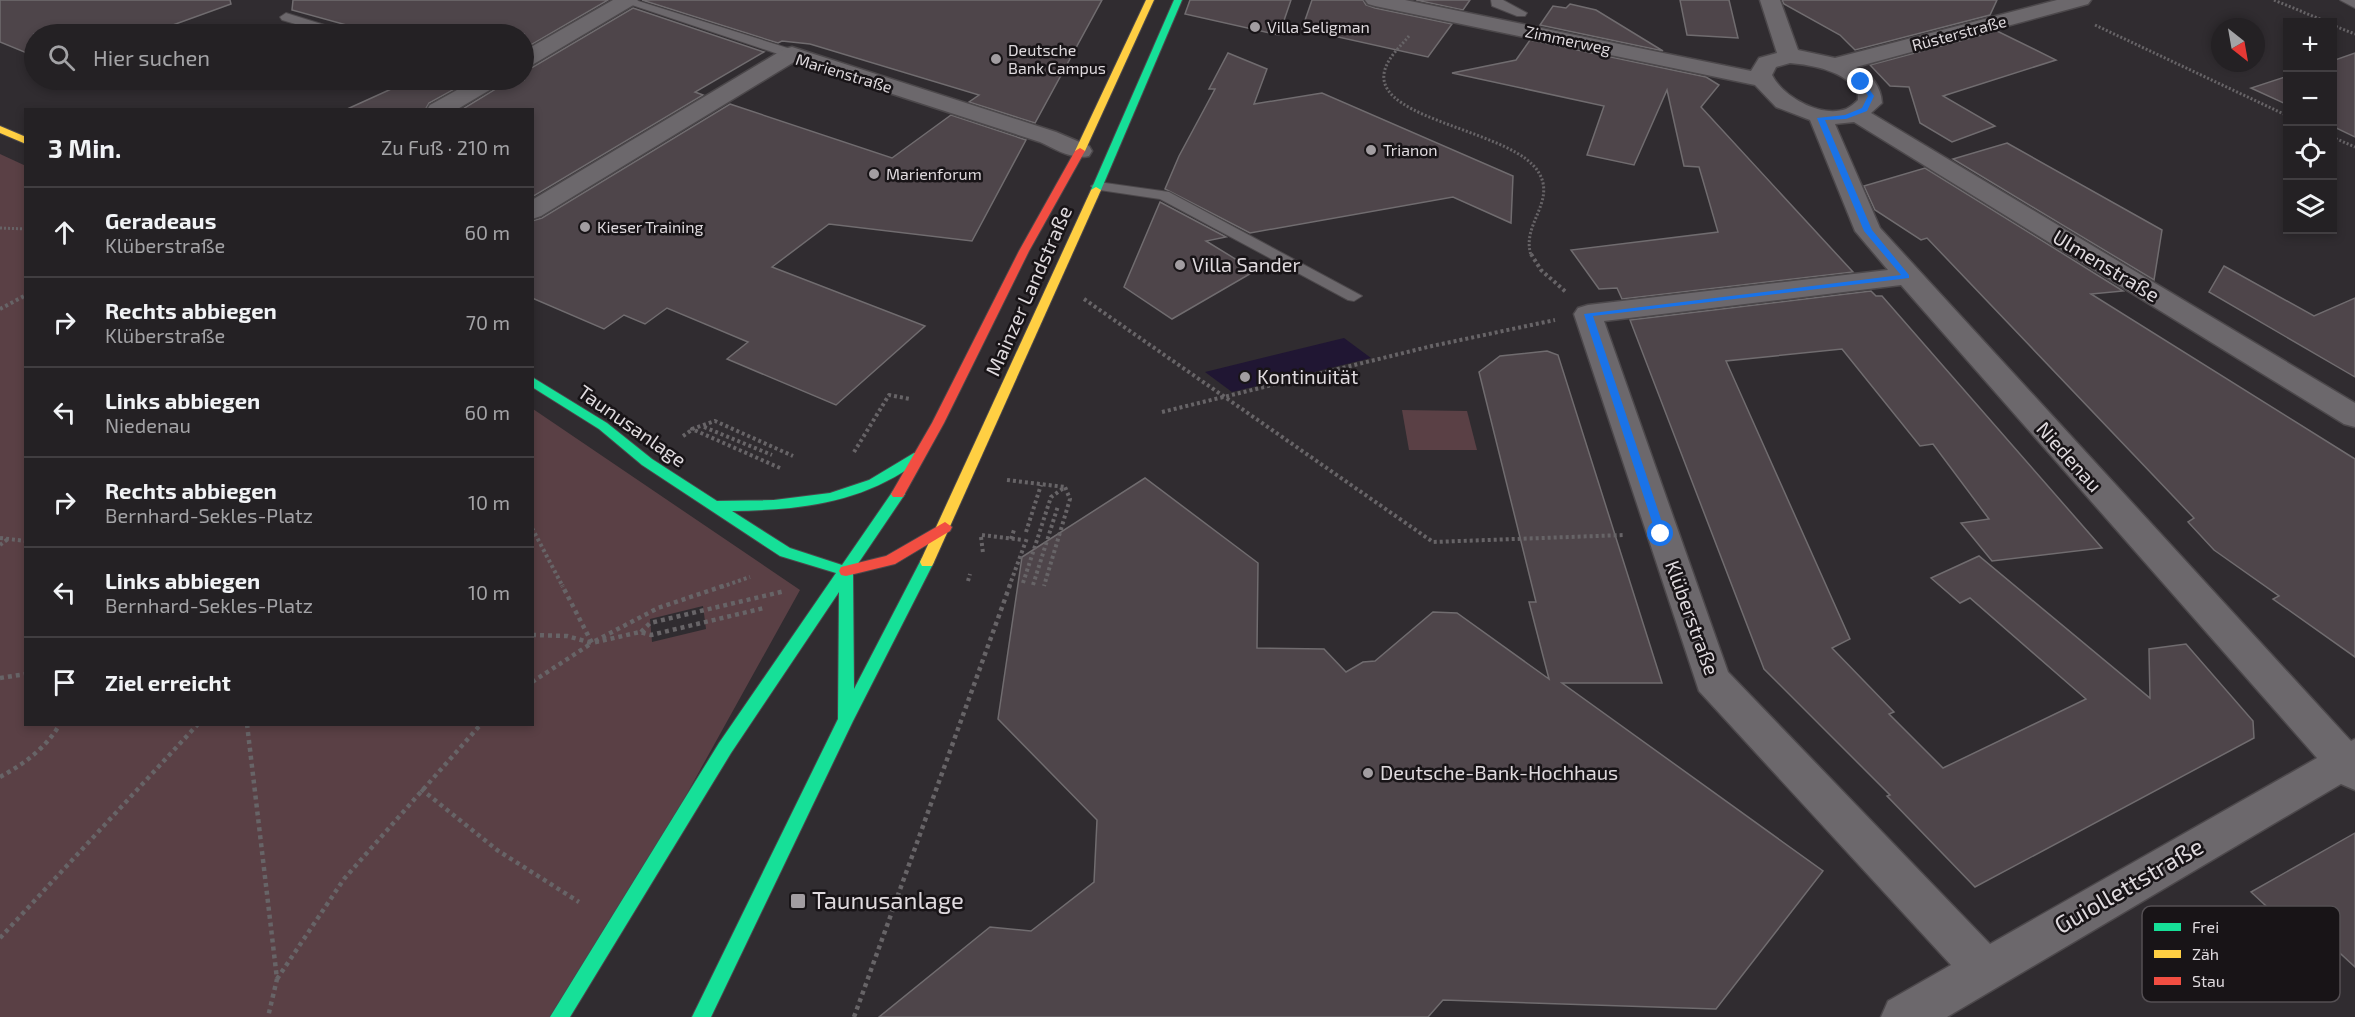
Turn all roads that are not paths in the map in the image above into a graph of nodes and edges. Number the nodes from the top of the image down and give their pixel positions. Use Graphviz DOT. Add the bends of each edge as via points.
graph roads {
  1 [pos="627,0"];
  2 [pos="1150,0"];
  3 [pos="1178,0"];
  4 [pos="1375,0"];
  5 [pos="1497,0"];
  6 [pos="1770,0"];
  7 [pos="2080,0"];
  8 [pos="2346,0"];
  9 [pos="2355,4"];
  10 [pos="1521,13"];
  11 [pos="286,17"];
  12 [pos="308,24"];
  13 [pos="534,54"];
  14 [pos="792,54"];
  15 [pos="1789,56"];
  16 [pos="1836,65"];
  17 [pos="1761,80"];
  18 [pos="470,90"];
  19 [pos="441,108"];
  20 [pos="1857,114"];
  21 [pos="1821,118"];
  22 [pos="0,129"];
  23 [pos="24,140"];
  24 [pos="1080,152"];
  25 [pos="1098,186"];
  26 [pos="534,210"];
  27 [pos="1906,276"];
  28 [pos="1354,296"];
  29 [pos="534,382"];
  30 [pos="2355,417"];
  31 [pos="919,456"];
  32 [pos="716,506"];
  33 [pos="945,527"];
  34 [pos="846,571"];
  35 [pos="846,719"];
  36 [pos="2351,764"];
  37 [pos="1985,970"];
  38 [pos="559,1017"];
  39 [pos="701,1017"];
  40 [pos="1904,1017"];
  1 -- 13 [label="street"];
  1 -- 14 [label="lane"];
  2 -- 24 [label="main road, Mainzer Landstraße"];
  3 -- 25 [label="main road, Mainzer Landstraße"];
  4 -- 17 [label="street, Zimmerweg"];
  5 -- 10 [label="lane" via="1496,3"];
  6 -- 15 [label="street"];
  7 -- 16 [label="street, Rüsterstraße"];
  8 -- 9 [label="lane"];
  11 -- 12 [label="lane"];
  14 -- 24 [label="street, Marienstraße" via="1048,137"];
  14 -- 26 [label="street, Marienstraße"];
  15 -- 16 [label="street"];
  15 -- 17 [label="street" via="1765,64 1760,70"];
  16 -- 20 [label="street" via="1855,77 1871,96 1870,103"];
  17 -- 21 [label="street" via="1778,97"];
  18 -- 19 [label="street"];
  20 -- 21 [label="street"];
  20 -- 30 [label="street, Ulmenstraße"];
  21 -- 27 [label="street, Niedenau" via="1868,231"];
  22 -- 23 [label="main road"];
  24 -- 31 [label="main road, Mainzer Landstraße" via="1024,251"];
  25 -- 28 [label="lane" via="1164,195"];
  25 -- 33 [label="main road, Mainzer Landstraße"];
  27 -- 36 [label="street, Niedenau"];
  27 -- 37 [label="street, Klüberstraße" via="1588,314 1713,680"];
  29 -- 32 [label="main road, Taunusanlage"];
  31 -- 32 [label="main road" via="866,486 825,498 786,506"];
  31 -- 34 [label="main road, Mainzer Landstraße" via="887,514"];
  32 -- 34 [label="main road, Taunusanlage" via="785,552"];
  33 -- 34 [label="main road" via="890,560"];
  33 -- 35 [label="main road, Mainzer Landstraße"];
  34 -- 35 [label="main road"];
  34 -- 38 [label="main road" via="725,748"];
  35 -- 39 [label="main road"];
  36 -- 37 [label="street, Guiollettstraße"];
  37 -- 40 [label="street, Guiollettstraße"];
}
